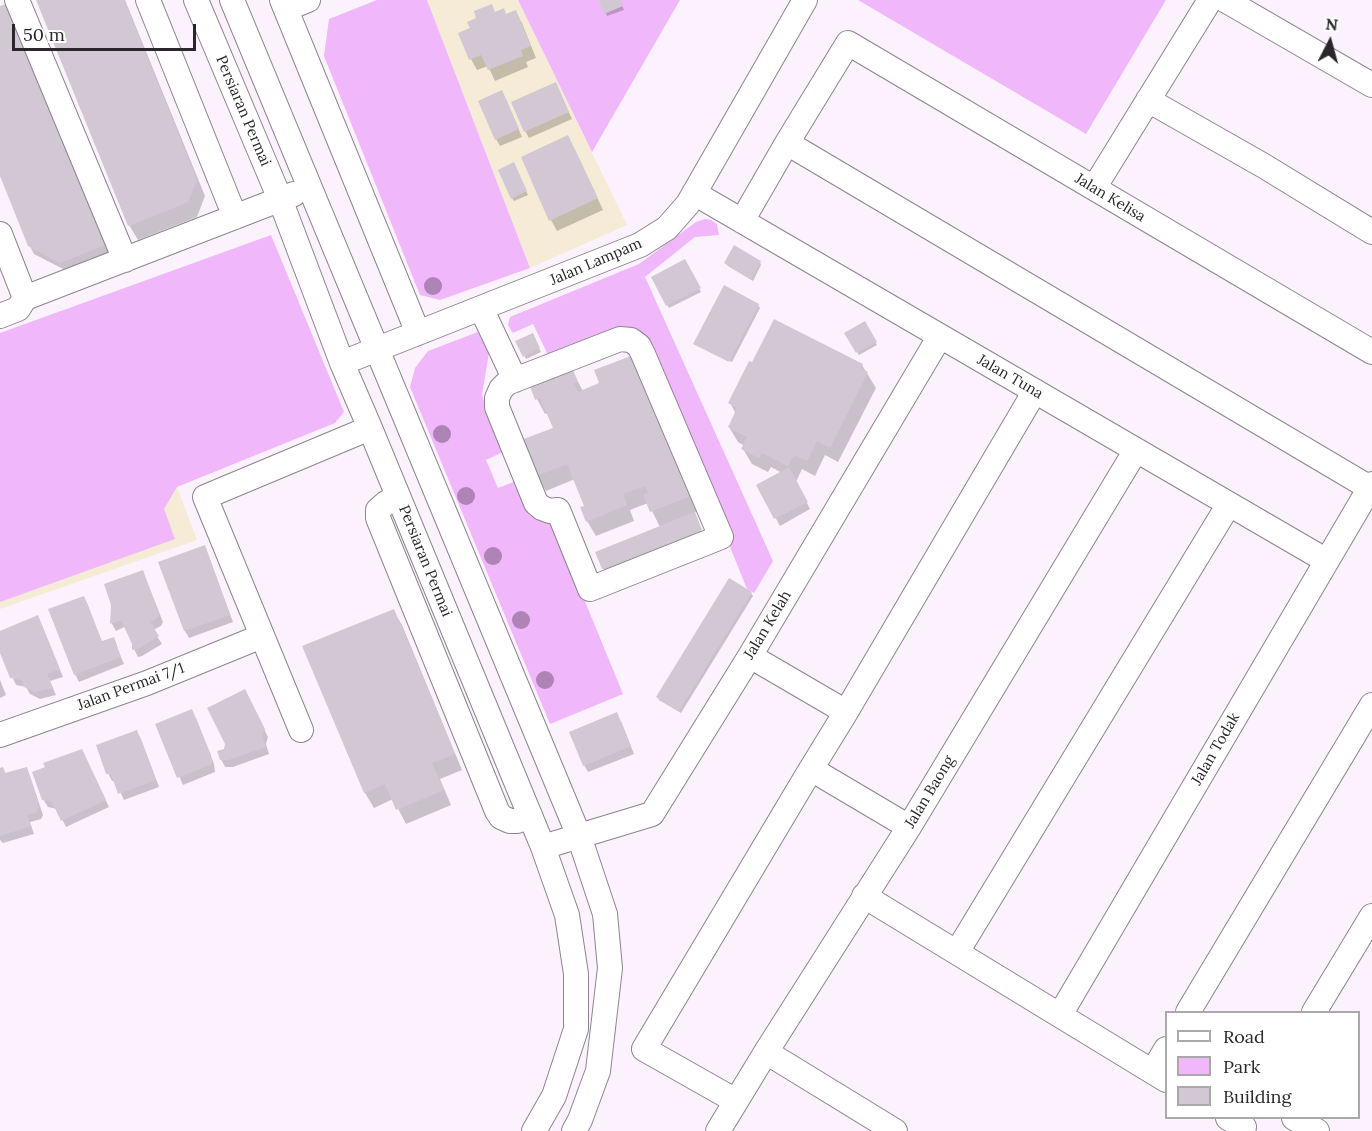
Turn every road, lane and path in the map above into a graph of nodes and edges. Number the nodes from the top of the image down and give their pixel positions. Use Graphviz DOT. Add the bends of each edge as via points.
graph roads {
  1 [pos="17,0"];
  2 [pos="148,0"];
  3 [pos="196,0"];
  4 [pos="232,0"];
  5 [pos="308,0"];
  6 [pos="805,0"];
  7 [pos="1210,0"];
  8 [pos="1225,0"];
  9 [pos="284,5"];
  10 [pos="1372,85"];
  11 [pos="1148,100"];
  12 [pos="787,143"];
  13 [pos="310,188"];
  14 [pos="1094,188"];
  15 [pos="694,193"];
  16 [pos="280,199"];
  17 [pos="235,217"];
  18 [pos="742,221"];
  19 [pos="1372,232"];
  20 [pos="0,234"];
  21 [pos="125,260"];
  22 [pos="25,298"];
  23 [pos="482,308"];
  24 [pos="0,316"];
  25 [pos="418,333"];
  26 [pos="940,336"];
  27 [pos="377,349"];
  28 [pos="1372,352"];
  29 [pos="342,363"];
  30 [pos="515,380"];
  31 [pos="1035,391"];
  32 [pos="370,428"];
  33 [pos="1136,450"];
  34 [pos="1371,486"];
  35 [pos="1230,504"];
  36 [pos="1327,561"];
  37 [pos="262,636"];
  38 [pos="750,656"];
  39 [pos="1372,705"];
  40 [pos="846,712"];
  41 [pos="301,730"];
  42 [pos="0,735"];
  43 [pos="811,769"];
  44 [pos="909,827"];
  45 [pos="579,836"];
  46 [pos="543,847"];
  47 [pos="864,896"];
  48 [pos="1372,916"];
  49 [pos="957,952"];
  50 [pos="1189,1011"];
  51 [pos="1315,1011"];
  52 [pos="1060,1015"];
  53 [pos="766,1052"];
  54 [pos="1165,1057"];
  55 [pos="1160,1076"];
  56 [pos="736,1101"];
  57 [pos="1296,1119"];
  58 [pos="534,1131"];
  59 [pos="574,1131"];
  60 [pos="718,1131"];
  61 [pos="895,1131"];
  62 [pos="1317,1131"];
  1 -- 21 [label="street"];
  2 -- 17 [label="street"];
  3 -- 16 [label="street, Persiaran Permai"];
  4 -- 13 [label="street"];
  5 -- 9 [label="street"];
  6 -- 15 [label="street, Jalan Lampam"];
  7 -- 11 [label="street"];
  8 -- 10 [label="street"];
  9 -- 25 [label="street"];
  11 -- 14 [label="street"];
  11 -- 19 [label="street"];
  12 -- 14 [label="street, Jalan Kelisa" via="848,43"];
  12 -- 18 [label="street"];
  12 -- 34 [label="street"];
  13 -- 16 [label="street"];
  13 -- 27 [label="street"];
  14 -- 28 [label="street, Jalan Kelisa"];
  15 -- 18 [label="street, Jalan Tuna"];
  15 -- 23 [label="street, Jalan Lampam" via="667,228 640,245"];
  16 -- 17 [label="street"];
  16 -- 29 [label="street, Persiaran Permai"];
  17 -- 21 [label="street"];
  18 -- 26 [label="street, Jalan Tuna"];
  20 -- 22 [label="street"];
  21 -- 22 [label="street"];
  22 -- 24 [label="street" via="18,309"];
  23 -- 25 [label="street, Jalan Lampam"];
  23 -- 30 [label="street"];
  25 -- 27 [label="street, Jalan Lampam"];
  26 -- 31 [label="street, Jalan Tuna"];
  26 -- 38 [label="street, Jalan Kelah"];
  27 -- 29 [label="street, Jalan Lampam"];
  27 -- 45 [label="street"];
  29 -- 32 [label="street, Persiaran Permai"];
  30 -- 30 [label="street" via="620,339 639,346 721,537 590,589 558,510 536,503 497,407 501,389"];
  31 -- 33 [label="street, Jalan Tuna"];
  31 -- 40 [label="street"];
  32 -- 37 [label="street" via="205,497"];
  32 -- 46 [label="street, Persiaran Permai"];
  33 -- 35 [label="street, Jalan Tuna"];
  33 -- 44 [label="street, Jalan Baong"];
  34 -- 36 [label="street, Jalan Todak"];
  35 -- 36 [label="street, Jalan Tuna"];
  35 -- 49 [label="street"];
  36 -- 52 [label="street, Jalan Todak"];
  37 -- 41 [label="street"];
  37 -- 42 [label="street, Jalan Permai 7/1" via="147,683"];
  38 -- 40 [label="street"];
  38 -- 45 [label="street, Jalan Kelah" via="652,814"];
  39 -- 50 [label="street"];
  40 -- 43 [label="street"];
  43 -- 44 [label="street"];
  43 -- 56 [label="street" via="644,1049"];
  44 -- 47 [label="street, Jalan Baong"];
  45 -- 46 [label="street, Jalan Kelah"];
  45 -- 59 [label="street" via="605,914 610,968 598,1071"];
  46 -- 58 [label="street, Persiaran Permai" via="567,915 576,974 576,1029 554,1096"];
  47 -- 49 [label="street"];
  47 -- 53 [label="street, Jalan Baong"];
  48 -- 51 [label="street"];
  49 -- 52 [label="street"];
  52 -- 55 [label="street"];
  53 -- 56 [label="street, Jalan Baong"];
  53 -- 61 [label="street"];
  54 -- 55 [label="street"];
  56 -- 60 [label="street, Jalan Baong"];
  57 -- 62 [label="street"];
}
